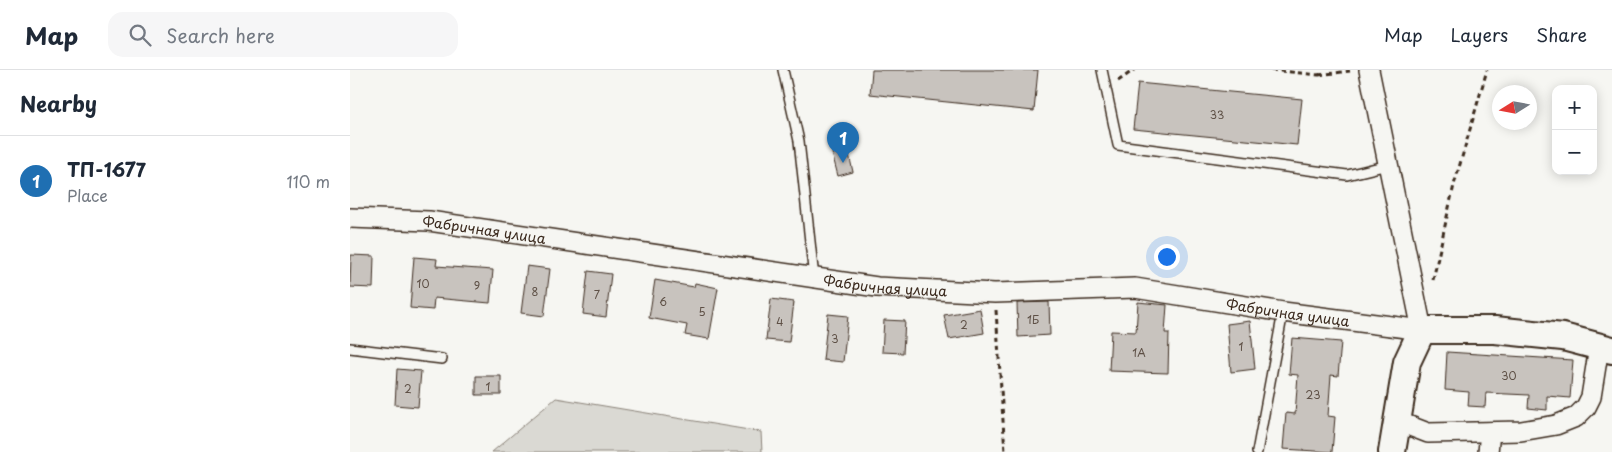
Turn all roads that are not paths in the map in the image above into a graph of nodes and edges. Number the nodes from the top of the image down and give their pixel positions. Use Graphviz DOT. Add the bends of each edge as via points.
graph roads {
  1 [pos="783,70"];
  2 [pos="1102,70"];
  3 [pos="1361,70"];
  4 [pos="1388,165"];
  5 [pos="350,218"];
  6 [pos="814,278"];
  7 [pos="1283,312"];
  8 [pos="1422,330"];
  9 [pos="350,348"];
  10 [pos="1606,349"];
  11 [pos="442,359"];
  12 [pos="1397,421"];
  13 [pos="1490,432"];
  14 [pos="1257,452"];
  15 [pos="1392,452"];
  16 [pos="1488,452"];
  1 -- 6 [label="lane" via="800,141"];
  2 -- 4 [label="lane" via="1118,145 1346,175"];
  3 -- 4 [label="street"];
  4 -- 8 [label="street"];
  5 -- 6 [label="street, Фабричная улица" via="429,221"];
  6 -- 7 [label="street, Фабричная улица" via="877,287 995,293 1135,288"];
  7 -- 8 [label="street, Фабричная улица"];
  7 -- 14 [label="lane"];
  8 -- 10 [label="street" via="1495,330 1563,337"];
  8 -- 12 [label="street" via="1407,362"];
  9 -- 11 [label="lane"];
  10 -- 13 [label="street" via="1592,397 1576,417 1556,426"];
  12 -- 13 [label="street" via="1428,434"];
  12 -- 15 [label="street"];
  13 -- 16 [label="street"];
}
